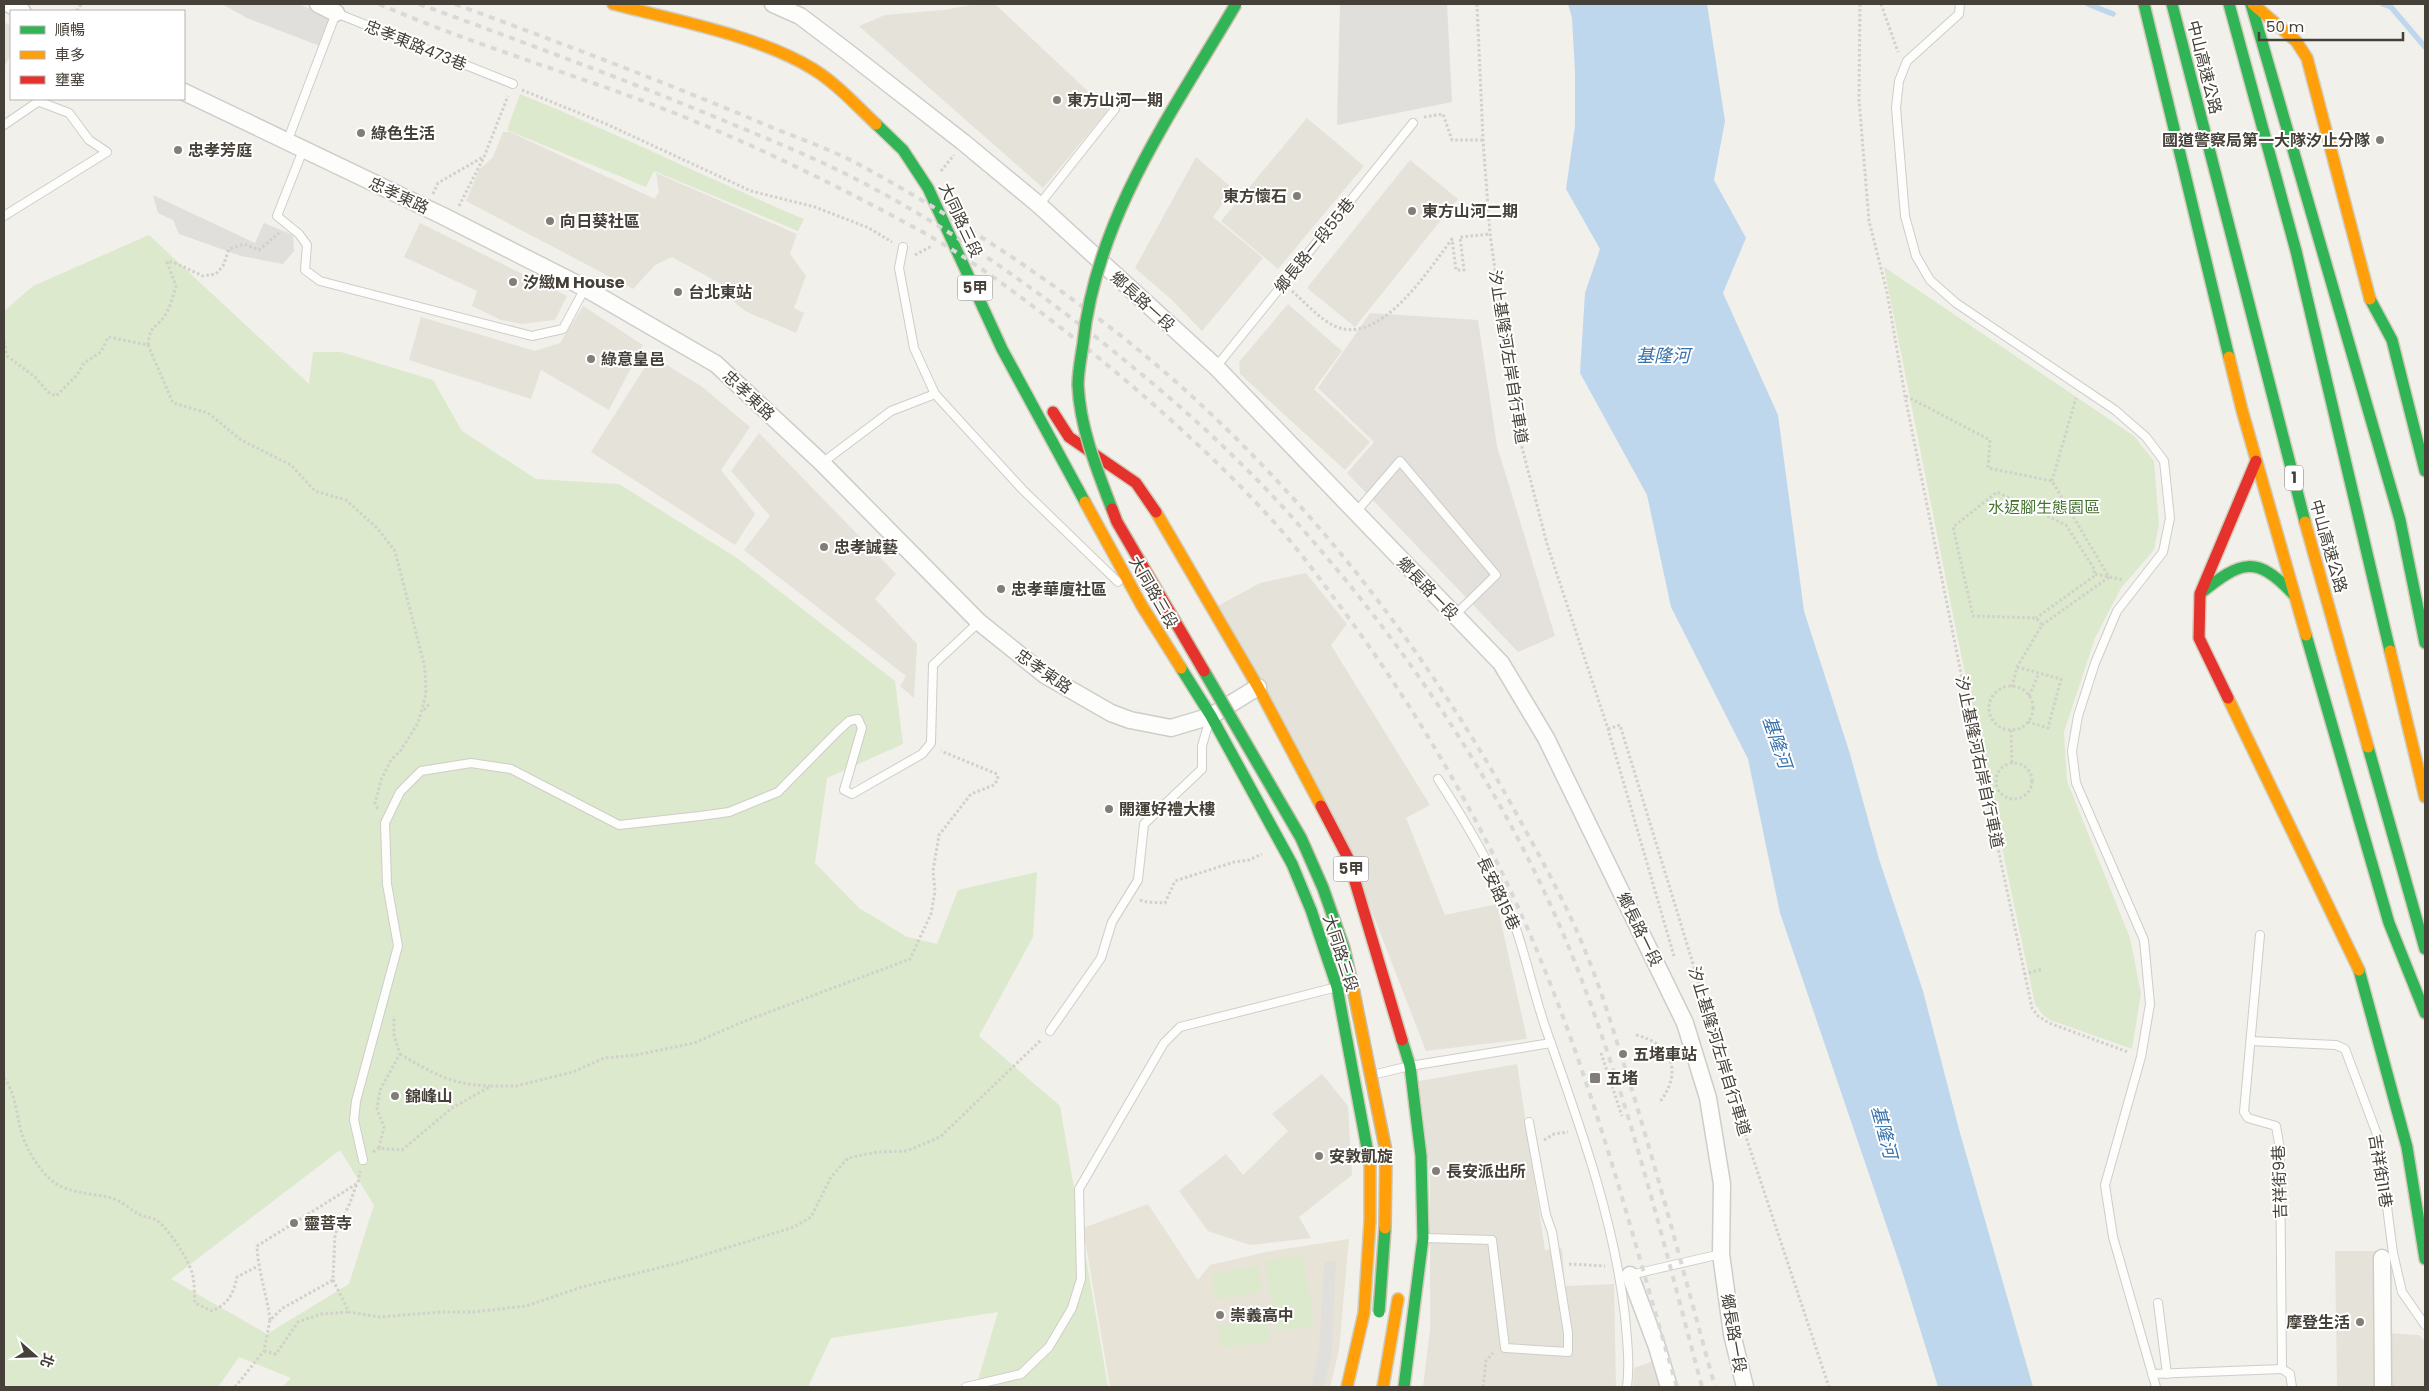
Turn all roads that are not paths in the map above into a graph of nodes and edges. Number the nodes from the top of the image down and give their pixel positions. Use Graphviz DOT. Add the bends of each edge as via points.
graph roads {
  1 [pos="9,4"];
  2 [pos="318,4"];
  3 [pos="612,4"];
  4 [pos="773,4"];
  5 [pos="1236,4"];
  6 [pos="1250,4"];
  7 [pos="1960,4"];
  8 [pos="2144,4"];
  9 [pos="2172,4"];
  10 [pos="2229,4"];
  11 [pos="2252,4"];
  12 [pos="20,10"];
  13 [pos="336,13"];
  14 [pos="816,58"];
  15 [pos="1215,61"];
  16 [pos="841,74"];
  17 [pos="513,84"];
  18 [pos="185,92"];
  19 [pos="41,100"];
  20 [pos="1115,109"];
  21 [pos="1413,123"];
  22 [pos="4,125"];
  23 [pos="287,142"];
  24 [pos="303,150"];
  25 [pos="1039,205"];
  26 [pos="4,216"];
  27 [pos="903,247"];
  28 [pos="1114,258"];
  29 [pos="585,288"];
  30 [pos="1104,296"];
  31 [pos="1098,324"];
  32 [pos="1094,353"];
  33 [pos="1216,367"];
  34 [pos="935,394"];
  35 [pos="1045,398"];
  36 [pos="1105,447"];
  37 [pos="2256,461"];
  38 [pos="822,462"];
  39 [pos="2425,471"];
  40 [pos="1118,491"];
  41 [pos="1356,512"];
  42 [pos="1150,555"];
  43 [pos="1170,589"];
  44 [pos="2200,594"];
  45 [pos="2294,594"];
  46 [pos="1142,606"];
  47 [pos="1455,616"];
  48 [pos="979,622"];
  49 [pos="2425,643"];
  50 [pos="1258,687"];
  51 [pos="1231,692"];
  52 [pos="1241,709"];
  53 [pos="1211,716"];
  54 [pos="1438,779"];
  55 [pos="2425,797"];
  56 [pos="1343,909"];
  57 [pos="2260,935"];
  58 [pos="2425,949"];
  59 [pos="1362,971"];
  60 [pos="1338,987"];
  61 [pos="2425,1013"];
  62 [pos="1050,1031"];
  63 [pos="2251,1041"];
  64 [pos="1551,1043"];
  65 [pos="1384,1064"];
  66 [pos="1410,1066"];
  67 [pos="1355,1079"];
  68 [pos="1389,1083"];
  69 [pos="1529,1122"];
  70 [pos="363,1160"];
  71 [pos="1423,1238"];
  72 [pos="1721,1254"];
  73 [pos="2382,1258"];
  74 [pos="2425,1259"];
  75 [pos="1623,1272"];
  76 [pos="1398,1295"];
  77 [pos="2158,1303"];
  78 [pos="1378,1317"];
  79 [pos="2425,1325"];
  80 [pos="2282,1369"];
  81 [pos="2152,1374"];
  82 [pos="2167,1374"];
  83 [pos="966,1387"];
  84 [pos="1347,1387"];
  85 [pos="1383,1387"];
  86 [pos="1404,1387"];
  87 [pos="1627,1387"];
  88 [pos="1669,1387"];
  89 [pos="1745,1387"];
  90 [pos="2156,1387"];
  91 [pos="2292,1387"];
  92 [pos="2383,1387"];
  1 -- 12 [label="street"];
  2 -- 13 [label="street"];
  3 -- 46 [label="main road, 大同路三段 / 5甲" via="780,52 813,69 845,94 903,150 928,188 1002,349"];
  4 -- 25 [label="street, 鄉長路一段" via="800,16"];
  5 -- 78 [label="main road, bridge" via="1137,172 1113,224 1096,271 1085,321 1078,385 1089,450 1117,522 1301,838 1344,948 1386,1152 1385,1237"];
  6 -- 15 [label="main road"];
  7 -- 81 [label="lane" via="1959,14 1907,61 1899,81 1896,108 1905,216 1916,256 1930,280 1956,303 2115,410 2146,437 2164,460 2170,518 2163,552 2117,611 2095,663 2078,716 2072,751 2076,783 2144,940 2150,1004 2141,1057 2105,1185 2114,1237"];
  8 -- 37 [label="main road"];
  9 -- 58 [label="main road, 中山高速公路 / 1" via="2300,500"];
  10 -- 55 [label="main road, 中山高速公路" via="2296,251"];
  11 -- 39 [label="main road" via="2296,41 2307,58 2369,297 2392,340"];
  11 -- 49 [label="main road" via="2400,520"];
  13 -- 17 [label="lane, 忠孝東路473巷"];
  13 -- 23 [label="lane"];
  14 -- 16 [label="main road"];
  18 -- 23 [label="street, 忠孝東路"];
  19 -- 22 [label="lane"];
  19 -- 26 [label="lane" via="69,114 90,140 106,152"];
  20 -- 25 [label="lane"];
  21 -- 33 [label="lane, 鄉長路一段55巷"];
  23 -- 24 [label="street, 忠孝東路"];
  24 -- 29 [label="street, 忠孝東路" via="452,220"];
  24 -- 29 [label="lane" via="278,216 299,234 306,245 305,270 320,281 532,336 563,329"];
  25 -- 33 [label="street, 鄉長路一段"];
  27 -- 34 [label="lane" via="899,268 914,348"];
  28 -- 30 [label="main road"];
  29 -- 38 [label="street, 忠孝東路" via="716,364"];
  31 -- 32 [label="main road"];
  33 -- 41 [label="street, 鄉長路一段"];
  34 -- 38 [label="lane" via="891,411"];
  34 -- 46 [label="lane" via="1023,490"];
  35 -- 50 [label="main road, 大同路三段 / 5甲" via="1069,438 1136,483 1149,500"];
  36 -- 40 [label="main road"];
  37 -- 44 [label="main road"];
  37 -- 45 [label="main road"];
  38 -- 48 [label="street, 忠孝東路"];
  41 -- 47 [label="street, 鄉長路一段"];
  41 -- 47 [label="lane" via="1400,461 1496,575"];
  42 -- 43 [label="main road"];
  44 -- 45 [label="main road" via="2230,570 2252,566 2276,575"];
  44 -- 74 [label="main road" via="2200,638 2362,978 2407,1147"];
  45 -- 61 [label="main road" via="2389,923"];
  46 -- 53 [label="main road, 大同路三段 / 5甲"];
  47 -- 72 [label="street, 鄉長路一段" via="1501,663 1518,689 1550,746 1685,1023 1708,1098 1722,1184"];
  48 -- 53 [label="street, 忠孝東路" via="1045,675 1111,713 1170,728"];
  48 -- 70 [label="lane" via="933,665 931,743 922,754 852,794 844,790 862,728 858,719 849,722 778,792 729,812 620,825 511,769 471,763 420,771 400,792 385,823 387,884 398,946 356,1101 354,1120"];
  50 -- 53 [label="street, 忠孝東路"];
  50 -- 66 [label="main road, 大同路三段 / 5甲" via="1348,858"];
  51 -- 52 [label="main road"];
  53 -- 60 [label="main road, 大同路三段 / 5甲" via="1292,864"];
  53 -- 62 [label="lane" via="1202,746 1202,768 1144,824 1138,880 1112,922 1101,958"];
  54 -- 64 [label="lane, 長安路15巷" via="1506,900"];
  56 -- 59 [label="main road"];
  57 -- 63 [label="lane, 吉祥街9巷"];
  60 -- 67 [label="main road, 大同路三段 / 5甲"];
  60 -- 83 [label="lane" via="1180,1027 1164,1043 1079,1189 1081,1279 1072,1308 1049,1347 1021,1374"];
  63 -- 79 [label="lane, 吉祥街11巷" via="2336,1045 2345,1049 2378,1137 2393,1253 2402,1292"];
  63 -- 80 [label="lane, 吉祥街9巷" via="2244,1112 2248,1118 2276,1126 2280,1149"];
  64 -- 66 [label="lane"];
  64 -- 75 [label="lane, 長安路15巷" via="1581,1129"];
  65 -- 68 [label="main road"];
  66 -- 67 [label="lane"];
  66 -- 71 [label="main road, 大同路三段 / 5甲" via="1421,1156"];
  67 -- 84 [label="main road, 大同路三段 / 5甲" via="1370,1157 1370,1221 1364,1313"];
  69 -- 71 [label="lane" via="1558,1266 1568,1352 1505,1348 1492,1240"];
  71 -- 86 [label="main road, 大同路三段 / 5甲"];
  72 -- 75 [label="lane"];
  72 -- 89 [label="street, 鄉長路一段" via="1732,1334"];
  73 -- 92 [label="street"];
  75 -- 87 [label="lane, 長安路15巷"];
  75 -- 88 [label="street" via="1657,1347"];
  76 -- 85 [label="main road"];
  77 -- 82 [label="lane"];
  80 -- 82 [label="lane"];
  80 -- 91 [label="lane, 吉祥街9巷" via="2290,1374"];
  81 -- 82 [label="lane"];
  81 -- 90 [label="lane"];
}
